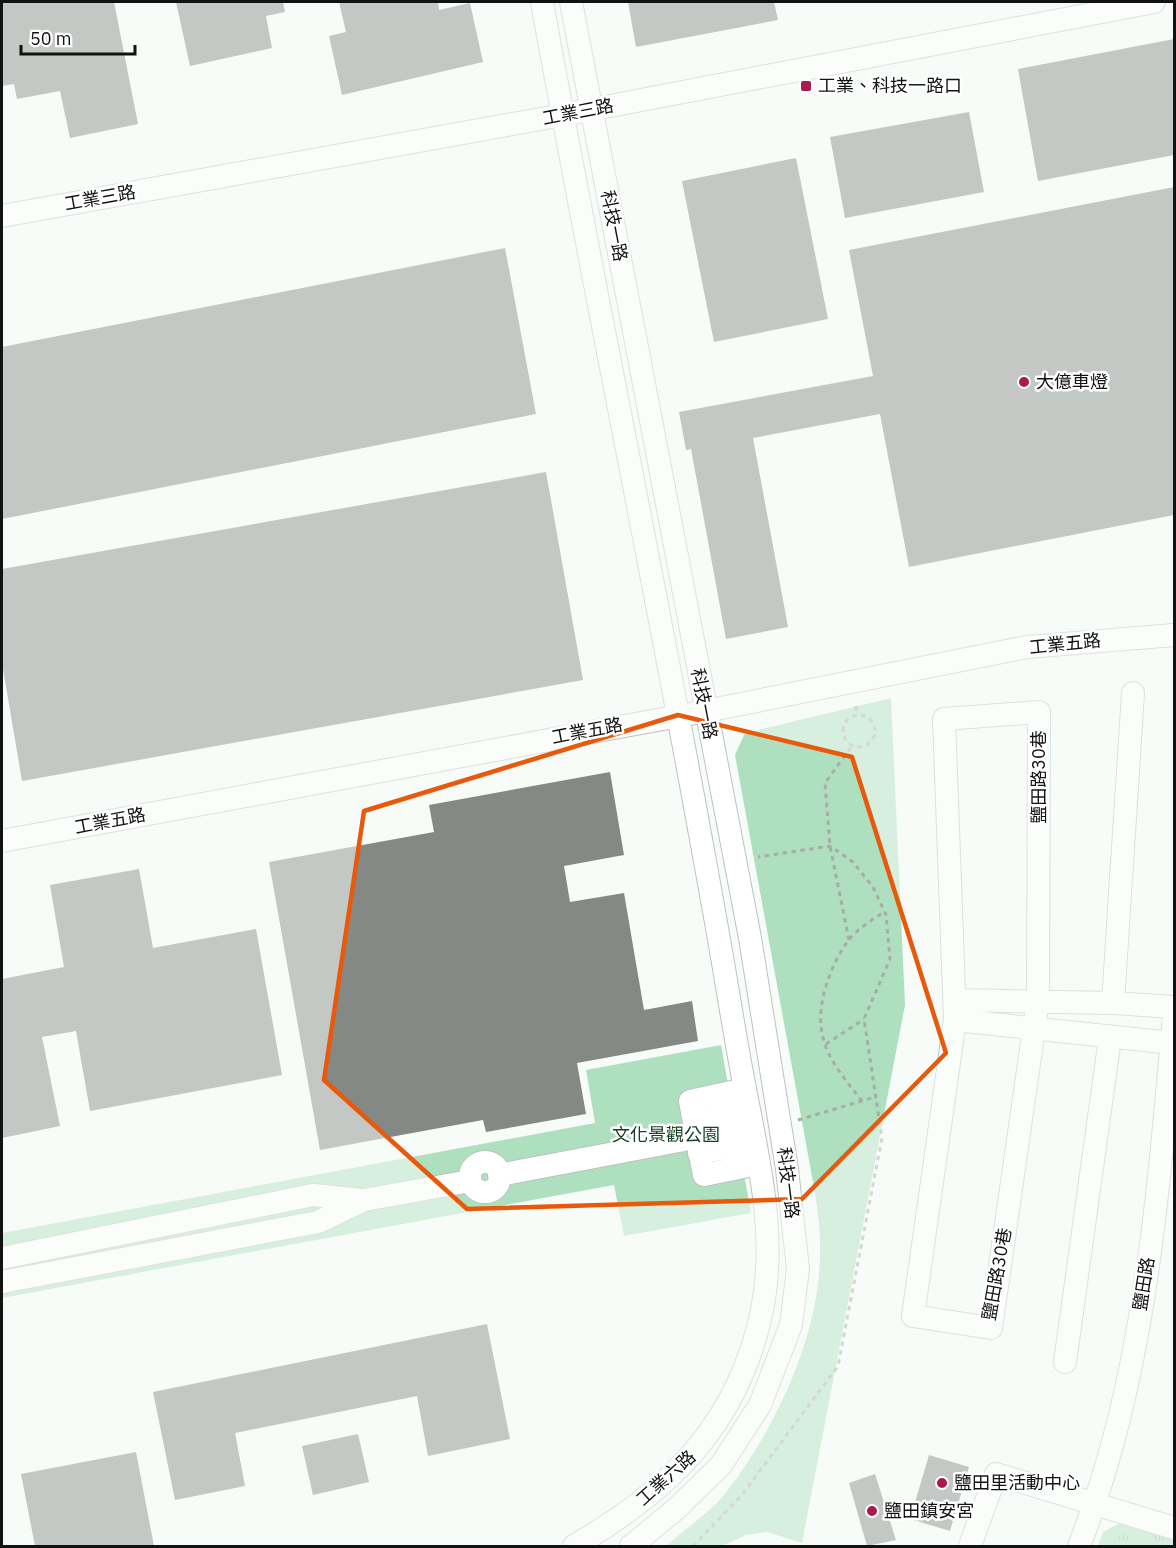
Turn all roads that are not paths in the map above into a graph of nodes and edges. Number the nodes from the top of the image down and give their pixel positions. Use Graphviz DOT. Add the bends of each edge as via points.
graph roads {
  1 [pos="542,2"];
  2 [pos="571,2"];
  3 [pos="1154,2"];
  4 [pos="592,109"];
  5 [pos="562,115"];
  6 [pos="2,216"];
  7 [pos="1174,635"];
  8 [pos="1132,693"];
  9 [pos="705,711"];
  10 [pos="680,714"];
  11 [pos="2,841"];
  12 [pos="1038,1001"];
  13 [pos="1113,1003"];
  14 [pos="956,1010"];
  15 [pos="1174,1024"];
  16 [pos="1036,1029"];
  17 [pos="1110,1038"];
  18 [pos="750,1127"];
  19 [pos="697,1138"];
  20 [pos="364,1200"];
  21 [pos="1165,1218"];
  22 [pos="2,1258"];
  23 [pos="2,1281"];
  24 [pos="1065,1362"];
  25 [pos="736,1389"];
  26 [pos="760,1405"];
  27 [pos="1096,1504"];
  28 [pos="1174,1528"];
  29 [pos="574,1546"];
  30 [pos="631,1546"];
  31 [pos="970,1546"];
  32 [pos="1079,1546"];
  1 -- 5 [label="street, 科技一路"];
  2 -- 4 [label="street, 科技一路"];
  3 -- 4 [label="street, 工業三路"];
  4 -- 5 [label="street, 工業三路"];
  4 -- 9 [label="street, 科技一路"];
  5 -- 6 [label="street, 工業三路"];
  5 -- 10 [label="street, 科技一路"];
  7 -- 9 [label="street, 工業五路" via="1027,647"];
  8 -- 13 [label="street"];
  9 -- 10 [label="street, 工業五路"];
  9 -- 26 [label="street, 科技一路" via="750,938 788,1169 798,1269 791,1325"];
  10 -- 11 [label="street, 工業五路"];
  10 -- 18 [label="street, 科技一路"];
  12 -- 13 [label="street"];
  12 -- 14 [label="street"];
  12 -- 14 [label="street, 鹽田路30巷" via="1039,712 944,719"];
  12 -- 16 [label="street, 鹽田路30巷"];
  13 -- 15 [label="street"];
  14 -- 16 [label="street"];
  14 -- 16 [label="street, 鹽田路30巷" via="913,1316 991,1328"];
  15 -- 17 [label="street"];
  15 -- 21 [label="street, 鹽田路"];
  16 -- 17 [label="street"];
  17 -- 24 [label="street"];
  18 -- 19 [label="street"];
  18 -- 19 [label="street" via="690,1101"];
  18 -- 25 [label="street, 科技一路" via="770,1255 762,1312"];
  19 -- 20 [label="street" via="499,1175 498,1184 485,1192 470,1181"];
  20 -- 22 [label="street" via="313,1195"];
  20 -- 23 [label="street" via="318,1222"];
  21 -- 27 [label="street, 鹽田路"];
  25 -- 29 [label="street, 工業六路" via="705,1442 657,1490 611,1525"];
  26 -- 30 [label="street, 工業六路" via="721,1466"];
  27 -- 28 [label="street"];
  27 -- 31 [label="street" via="996,1474"];
  27 -- 32 [label="street, 鹽田路"];
}
